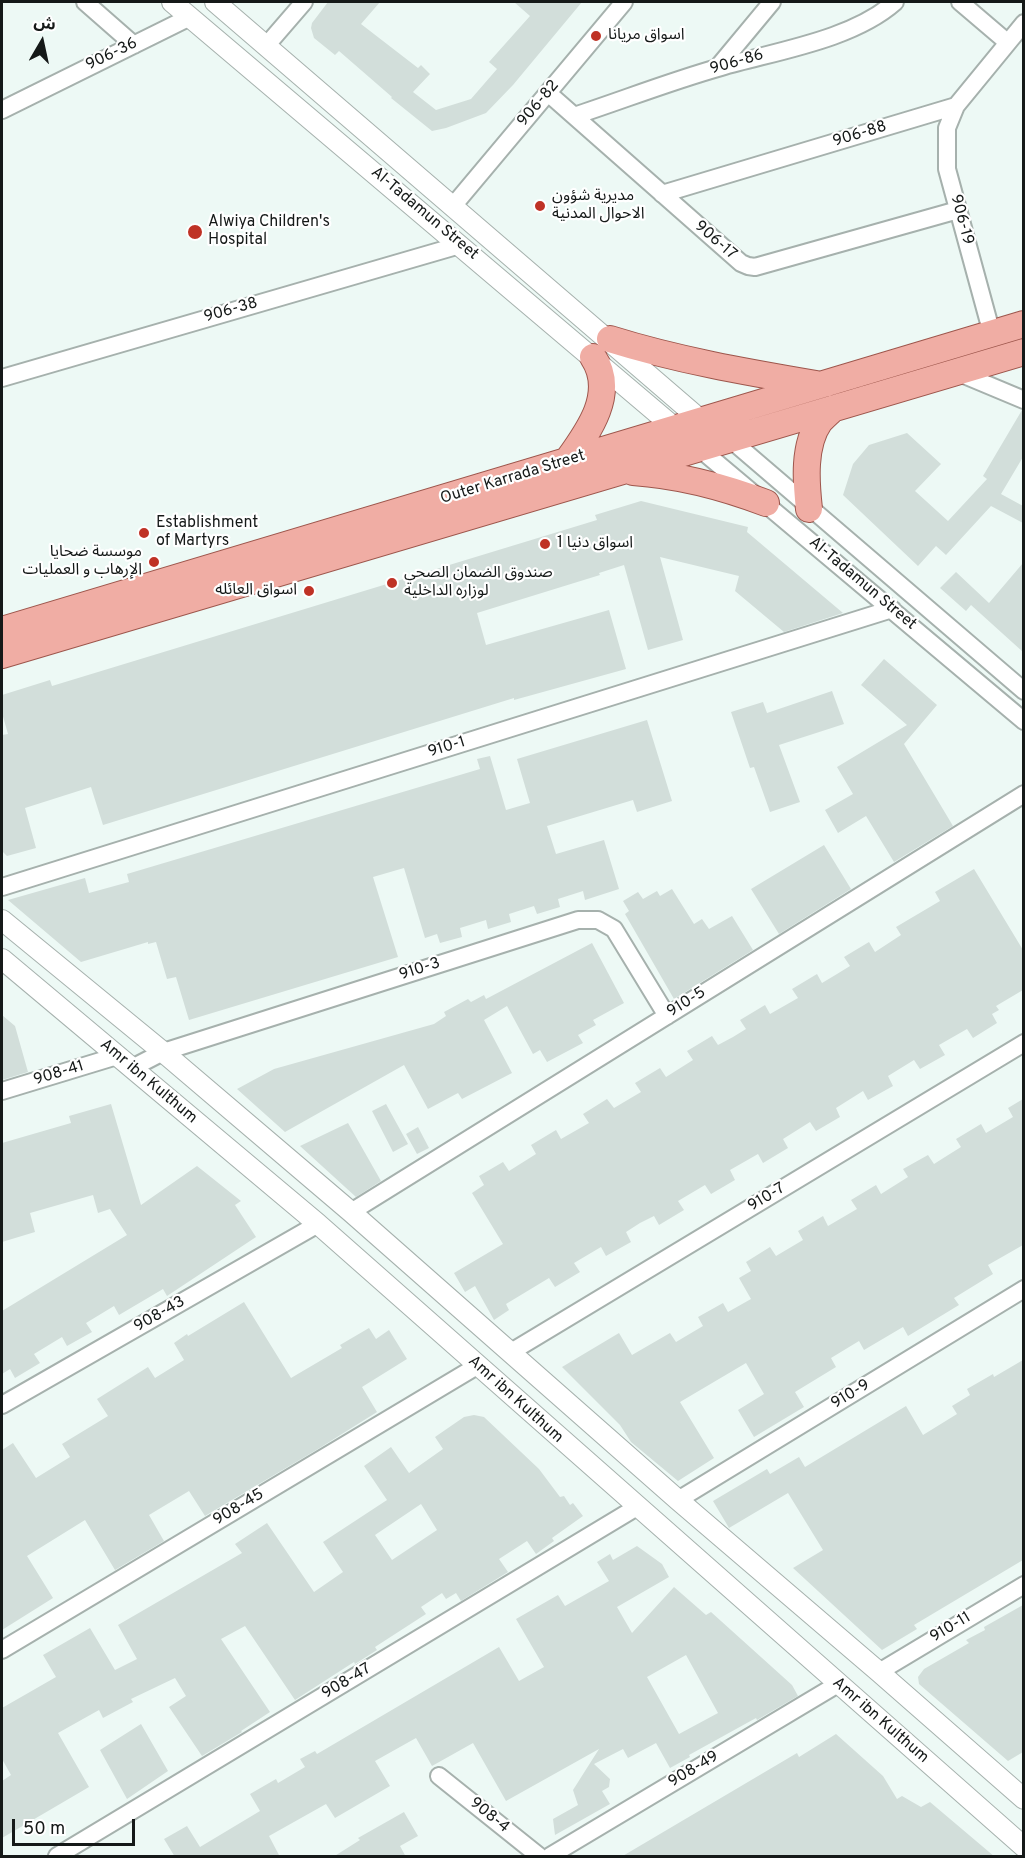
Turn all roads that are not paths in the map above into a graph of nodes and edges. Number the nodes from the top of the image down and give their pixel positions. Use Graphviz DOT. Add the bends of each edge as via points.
graph roads {
  1 [pos="85,2"];
  2 [pos="172,2"];
  3 [pos="215,2"];
  4 [pos="304,2"];
  5 [pos="624,2"];
  6 [pos="772,2"];
  7 [pos="895,2"];
  8 [pos="960,2"];
  9 [pos="190,17"];
  10 [pos="1023,23"];
  11 [pos="1007,42"];
  12 [pos="134,45"];
  13 [pos="267,46"];
  14 [pos="718,68"];
  15 [pos="548,93"];
  16 [pos="956,106"];
  17 [pos="2,110"];
  18 [pos="574,116"];
  19 [pos="662,194"];
  20 [pos="453,206"];
  21 [pos="958,210"];
  22 [pos="460,245"];
  23 [pos="1023,324"];
  24 [pos="992,334"];
  25 [pos="601,348"];
  26 [pos="1023,352"];
  27 [pos="957,372"];
  28 [pos="2,378"];
  29 [pos="822,385"];
  30 [pos="1023,400"];
  31 [pos="834,408"];
  32 [pos="702,421"];
  33 [pos="676,429"];
  34 [pos="730,440"];
  35 [pos="699,448"];
  36 [pos="567,461"];
  37 [pos="614,473"];
  38 [pos="766,503"];
  39 [pos="809,509"];
  40 [pos="892,609"];
  41 [pos="2,630"];
  42 [pos="2,656"];
  43 [pos="1023,691"];
  44 [pos="1023,721"];
  45 [pos="1023,794"];
  46 [pos="2,887"];
  47 [pos="2,920"];
  48 [pos="2,959"];
  49 [pos="667,1016"];
  50 [pos="1023,1043"];
  51 [pos="163,1052"];
  52 [pos="124,1062"];
  53 [pos="2,1091"];
  54 [pos="351,1212"];
  55 [pos="318,1224"];
  56 [pos="1023,1289"];
  57 [pos="511,1352"];
  58 [pos="477,1366"];
  59 [pos="2,1405"];
  60 [pos="678,1500"];
  61 [pos="637,1507"];
  62 [pos="1023,1585"];
  63 [pos="2,1650"];
  64 [pos="879,1671"];
  65 [pos="838,1684"];
  66 [pos="439,1776"];
  67 [pos="1023,1799"];
  68 [pos="1023,1846"];
  69 [pos="57,1857"];
  70 [pos="539,1857"];
  71 [pos="549,1857"];
  1 -- 12 [label="street"];
  2 -- 9 [label="street, Al-Tadamun Street"];
  3 -- 13 [label="street, Al-Tadamun Street"];
  4 -- 13 [label="street"];
  5 -- 15 [label="street, 906-82"];
  6 -- 14 [label="street"];
  7 -- 14 [label="street, 906-86" via="839,34"];
  8 -- 11 [label="street"];
  9 -- 12 [label="street, 906-36"];
  9 -- 22 [label="street, Al-Tadamun Street"];
  10 -- 11 [label="street"];
  11 -- 16 [label="street"];
  12 -- 17 [label="street, 906-36"];
  13 -- 20 [label="street, Al-Tadamun Street"];
  14 -- 18 [label="street, 906-86"];
  15 -- 18 [label="street, 906-17"];
  15 -- 20 [label="street, 906-82"];
  16 -- 19 [label="street, 906-88"];
  16 -- 21 [label="street, 906-19" via="945,140 947,169"];
  18 -- 19 [label="street, 906-17"];
  19 -- 21 [label="street, 906-17" via="741,263 755,267"];
  20 -- 25 [label="street, Al-Tadamun Street"];
  21 -- 24 [label="street, 906-19"];
  22 -- 25 [label="street, Al-Tadamun Street"];
  22 -- 28 [label="street, 906-38"];
  23 -- 24 [label="main road, Outer Karrada Street"];
  24 -- 29 [label="main road, Outer Karrada Street"];
  25 -- 29 [label="main road" via="680,358"];
  25 -- 32 [label="street, Al-Tadamun Street"];
  25 -- 33 [label="street, Al-Tadamun Street"];
  25 -- 36 [label="main road" via="598,409 588,432"];
  26 -- 27 [label="main road, Outer Karrada Street"];
  27 -- 30 [label="street"];
  27 -- 31 [label="main road, Outer Karrada Street"];
  29 -- 32 [label="main road, Outer Karrada Street"];
  31 -- 34 [label="main road, Outer Karrada Street"];
  31 -- 39 [label="main road" via="820,421 813,436 807,472"];
  32 -- 33 [label="main road, Outer Karrada Street"];
  33 -- 36 [label="main road, Outer Karrada Street"];
  34 -- 35 [label="main road, Outer Karrada Street"];
  34 -- 39 [label="street, Al-Tadamun Street"];
  35 -- 37 [label="main road, Outer Karrada Street"];
  35 -- 38 [label="street, Al-Tadamun Street"];
  36 -- 41 [label="main road, Outer Karrada Street"];
  37 -- 38 [label="main road" via="660,475"];
  37 -- 42 [label="main road, Outer Karrada Street"];
  38 -- 40 [label="street, Al-Tadamun Street"];
  39 -- 43 [label="street, Al-Tadamun Street"];
  40 -- 44 [label="street, Al-Tadamun Street"];
  40 -- 46 [label="street, 910-1"];
  45 -- 49 [label="street, 910-5"];
  47 -- 51 [label="street, Amr ibn Kulthum"];
  48 -- 52 [label="street, Amr ibn Kulthum"];
  49 -- 51 [label="street, 910-3" via="614,929 598,920 578,920"];
  49 -- 54 [label="street, 910-5"];
  50 -- 57 [label="street, 910-7"];
  51 -- 52 [label="street, 910-3"];
  51 -- 54 [label="street, Amr ibn Kulthum"];
  52 -- 53 [label="street, 908-41"];
  52 -- 55 [label="street, Amr ibn Kulthum"];
  54 -- 57 [label="street, Amr ibn Kulthum"];
  55 -- 58 [label="street, Amr ibn Kulthum"];
  55 -- 59 [label="street, 908-43"];
  56 -- 60 [label="street, 910-9"];
  57 -- 60 [label="street, Amr ibn Kulthum"];
  58 -- 61 [label="street, Amr ibn Kulthum"];
  58 -- 63 [label="street, 908-45"];
  60 -- 64 [label="street, Amr ibn Kulthum"];
  61 -- 65 [label="street, Amr ibn Kulthum"];
  61 -- 69 [label="street, 908-47"];
  62 -- 64 [label="street, 910-11"];
  64 -- 67 [label="street, Amr ibn Kulthum"];
  65 -- 68 [label="street, Amr ibn Kulthum"];
  65 -- 71 [label="street, 908-49"];
  66 -- 70 [label="street, 908-4"];
}
